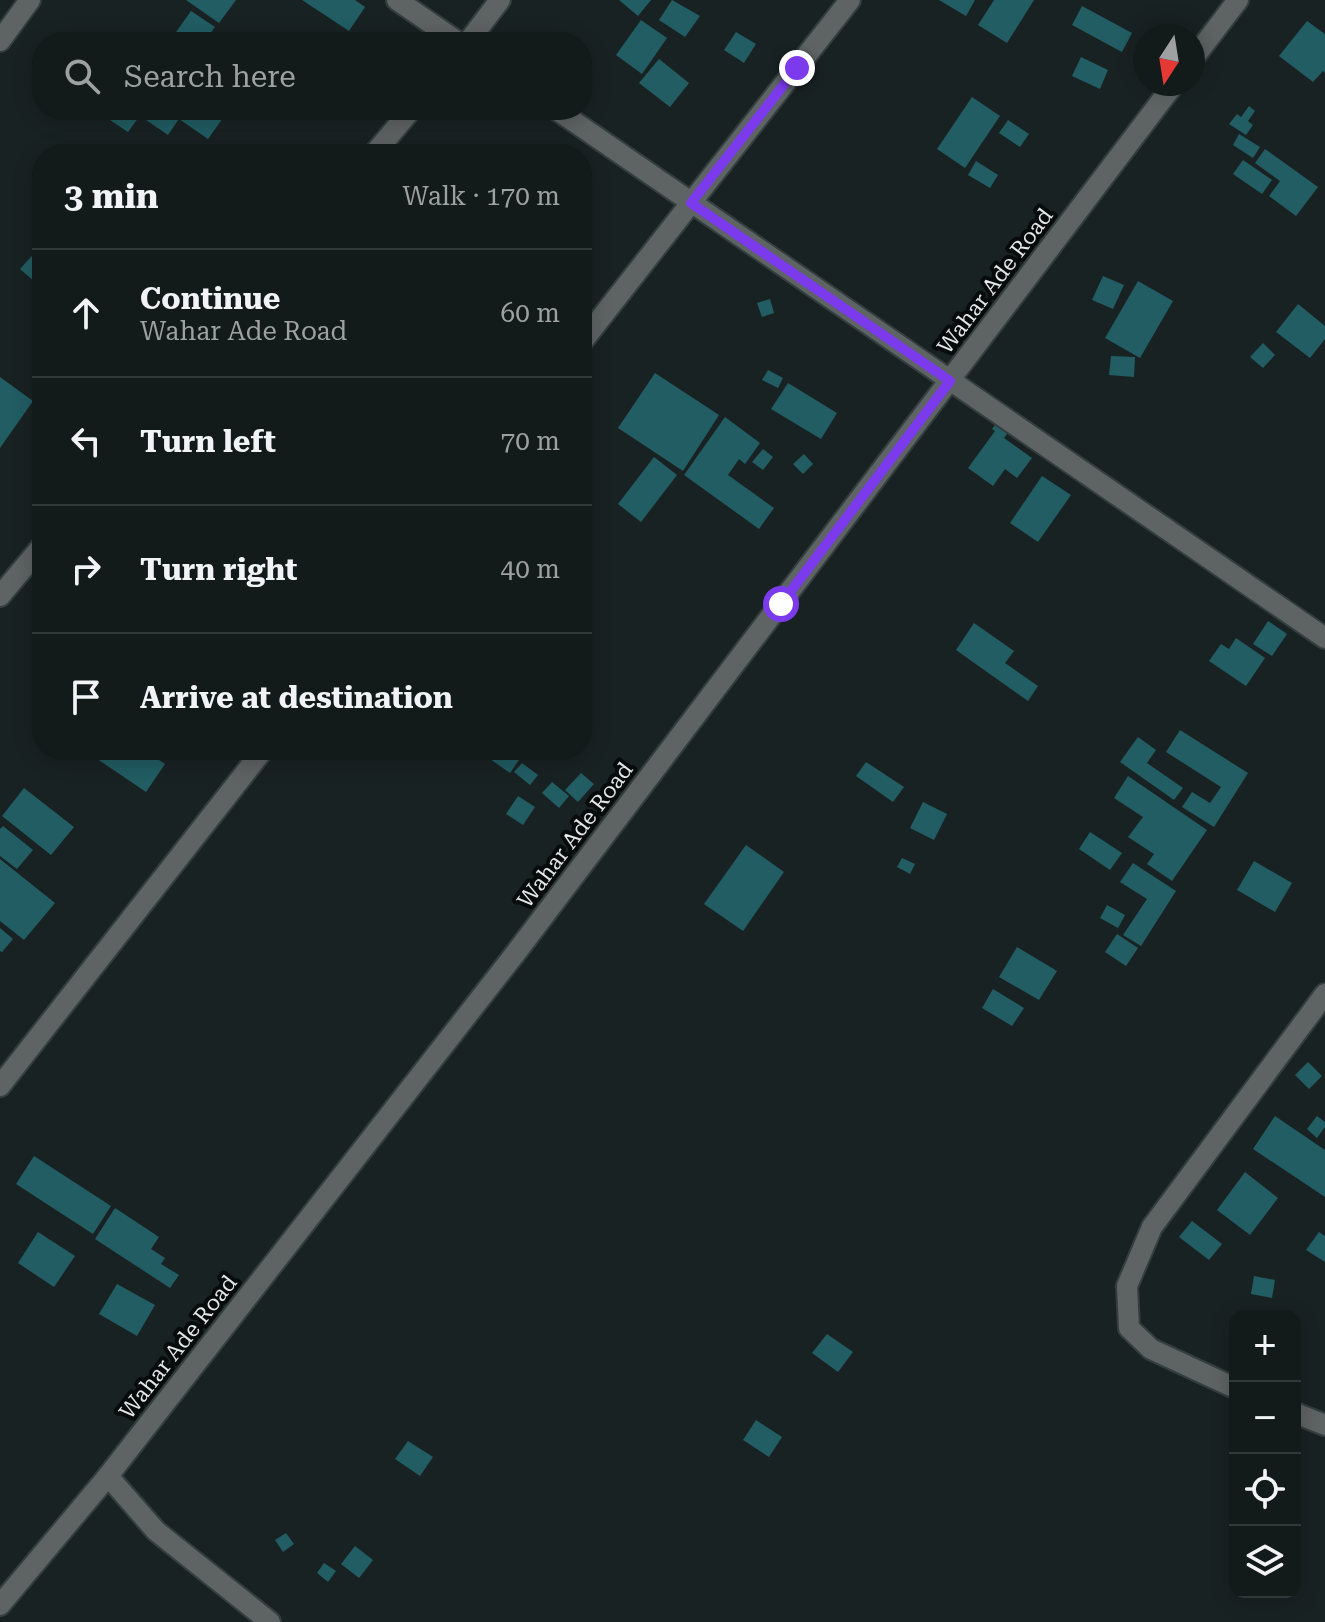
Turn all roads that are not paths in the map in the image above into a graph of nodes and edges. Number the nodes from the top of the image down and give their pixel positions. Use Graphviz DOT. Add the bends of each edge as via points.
graph roads {
  1 [pos="30,0"];
  2 [pos="397,0"];
  3 [pos="500,0"];
  4 [pos="850,0"];
  5 [pos="1238,0"];
  6 [pos="443,32"];
  7 [pos="476,32"];
  8 [pos="0,41"];
  9 [pos="1205,43"];
  10 [pos="1165,96"];
  11 [pos="403,120"];
  12 [pos="571,120"];
  13 [pos="382,144"];
  14 [pos="691,203"];
  15 [pos="592,329"];
  16 [pos="950,381"];
  17 [pos="32,558"];
  18 [pos="0,596"];
  19 [pos="1325,638"];
  20 [pos="255,760"];
  21 [pos="1325,994"];
  22 [pos="0,1086"];
  23 [pos="1229,1385"];
  24 [pos="1301,1415"];
  25 [pos="1325,1425"];
  26 [pos="108,1476"];
  27 [pos="0,1605"];
  28 [pos="270,1622"];
  1 -- 8 [label="street"];
  2 -- 6 [label="street"];
  3 -- 7 [label="street"];
  4 -- 14 [label="street"];
  5 -- 9 [label="street"];
  10 -- 16 [label="street, Wahar Ade Road"];
  11 -- 13 [label="street"];
  12 -- 14 [label="street"];
  14 -- 15 [label="street"];
  14 -- 16 [label="street"];
  16 -- 19 [label="street"];
  16 -- 26 [label="street, Wahar Ade Road" via="518,950"];
  17 -- 18 [label="street"];
  20 -- 22 [label="street"];
  21 -- 23 [label="street" via="1152,1227 1127,1286 1129,1328 1151,1349"];
  24 -- 25 [label="street"];
  26 -- 27 [label="street, Wahar Ade Road"];
  26 -- 28 [label="street" via="156,1531"];
}
